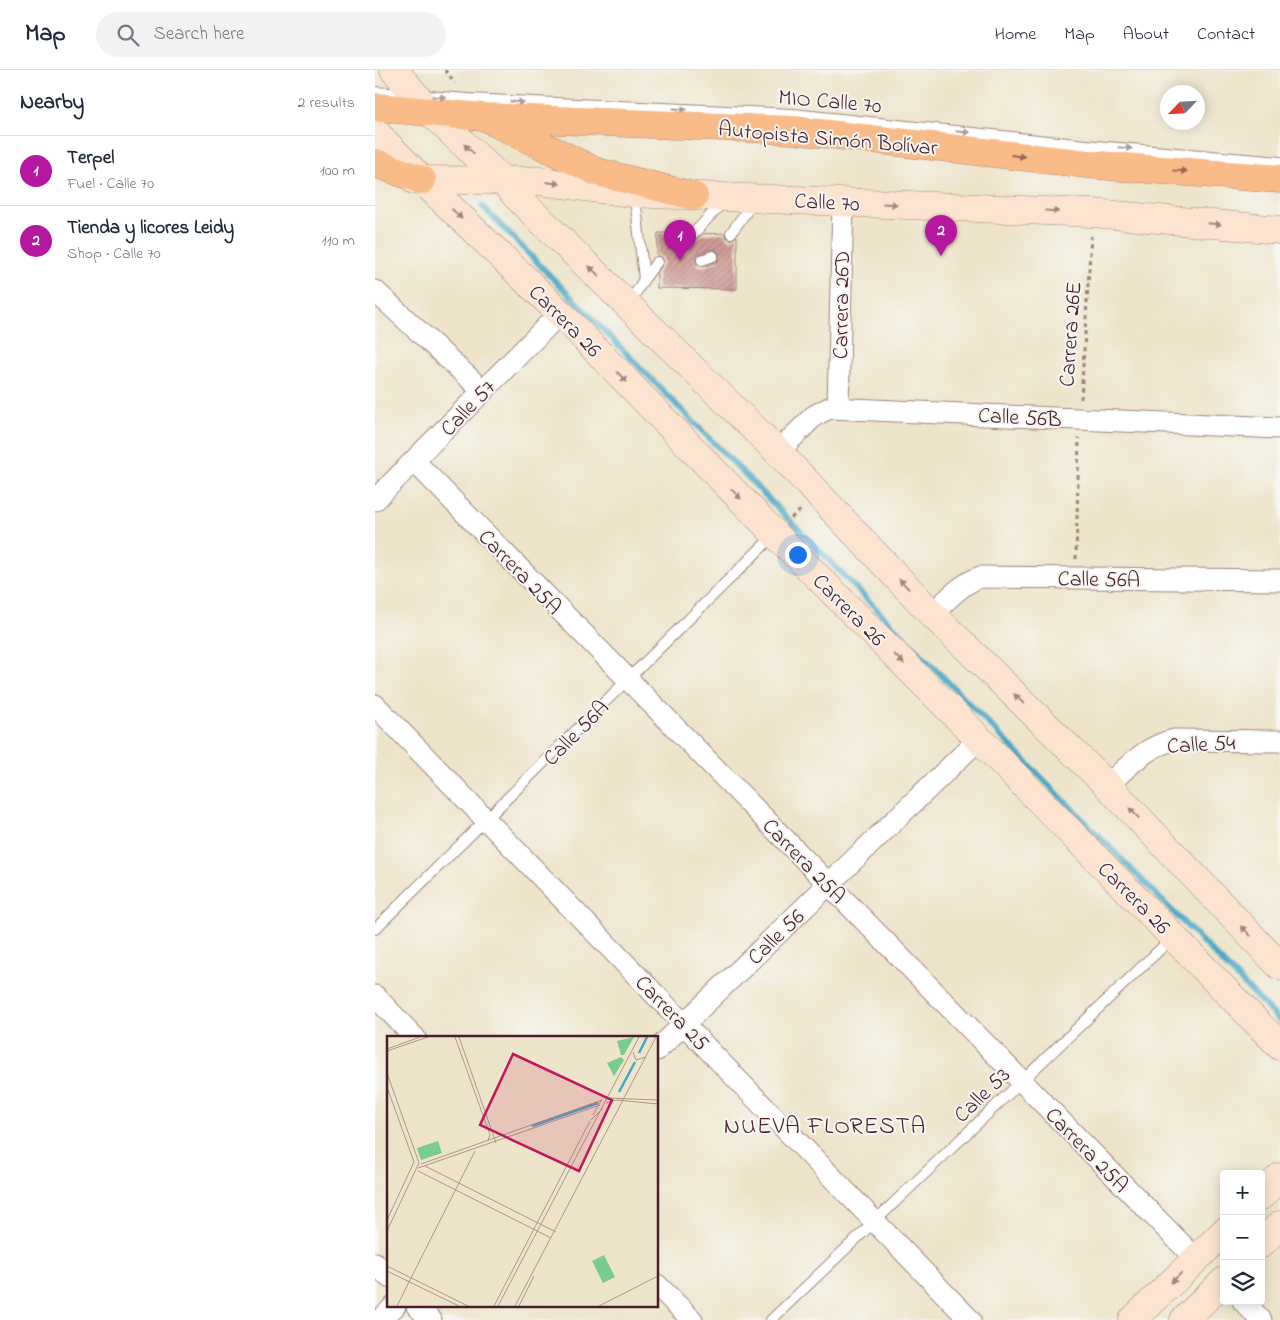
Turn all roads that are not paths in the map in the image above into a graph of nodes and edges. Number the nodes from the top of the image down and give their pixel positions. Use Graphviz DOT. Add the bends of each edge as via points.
graph roads {
  1 [pos="393,70"];
  2 [pos="375,92"];
  3 [pos="422,104"];
  4 [pos="375,107"];
  5 [pos="483,117"];
  6 [pos="375,132"];
  7 [pos="1280,162"];
  8 [pos="375,163"];
  9 [pos="375,175"];
  10 [pos="1280,179"];
  11 [pos="422,180"];
  12 [pos="504,182"];
  13 [pos="632,193"];
  14 [pos="695,196"];
  15 [pos="727,197"];
  16 [pos="756,198"];
  17 [pos="843,202"];
  18 [pos="1280,230"];
  19 [pos="694,233"];
  20 [pos="731,233"];
  21 [pos="713,256"];
  22 [pos="702,260"];
  23 [pos="657,262"];
  24 [pos="643,278"];
  25 [pos="375,291"];
  26 [pos="629,305"];
  27 [pos="560,313"];
  28 [pos="483,391"];
  29 [pos="838,408"];
  30 [pos="1280,428"];
  31 [pos="777,452"];
  32 [pos="414,461"];
  33 [pos="375,500"];
  34 [pos="775,534"];
  35 [pos="1280,580"];
  36 [pos="932,614"];
  37 [pos="628,679"];
  38 [pos="375,705"];
  39 [pos="979,739"];
  40 [pos="1280,741"];
  41 [pos="1107,785"];
  42 [pos="486,820"];
  43 [pos="828,884"];
  44 [pos="375,930"];
  45 [pos="1174,936"];
  46 [pos="1280,966"];
  47 [pos="375,996"];
  48 [pos="684,1024"];
  49 [pos="413,1036"];
  50 [pos="1280,1046"];
  51 [pos="659,1048"];
  52 [pos="1022,1081"];
  53 [pos="1280,1177"];
  54 [pos="1265,1192"];
  55 [pos="875,1221"];
  56 [pos="1280,1225"];
  57 [pos="1220,1236"];
  58 [pos="1265,1240"];
  59 [pos="1196,1259"];
  60 [pos="375,1263"];
  61 [pos="387,1275"];
  62 [pos="1220,1285"];
  63 [pos="659,1287"];
  64 [pos="1247,1305"];
  65 [pos="393,1308"];
  66 [pos="419,1308"];
  67 [pos="380,1320"];
  68 [pos="431,1320"];
  69 [pos="692,1320"];
  70 [pos="771,1320"];
  71 [pos="970,1320"];
  72 [pos="1133,1320"];
  73 [pos="1184,1320"];
  74 [pos="1261,1320"];
  1 -- 3 [label="street"];
  2 -- 3 [label="lane, MIO Calle 70"];
  3 -- 4 [label="highway, Autopista Simón Bolívar"];
  3 -- 5 [label="highway, Autopista Simón Bolívar"];
  3 -- 7 [label="lane, MIO Calle 70, one-way" via="469,100 793,114"];
  12 -- 3 [label="street, one-way"];
  5 -- 10 [label="highway, Autopista Simón Bolívar, one-way" via="793,130 1096,165"];
  5 -- 14 [label="highway" via="597,172"];
  6 -- 11 [label="street, Carrera 26"];
  8 -- 11 [label="highway"];
  9 -- 11 [label="street, Calle 70"];
  11 -- 12 [label="street, Calle 70"];
  11 -- 27 [label="street, Carrera 26, one-way"];
  12 -- 13 [label="street, Calle 70, one-way" via="539,182"];
  26 -- 12 [label="street, one-way"];
  13 -- 14 [label="street, Calle 70"];
  13 -- 24 [label="lane"];
  14 -- 15 [label="street, Calle 70"];
  15 -- 16 [label="street, Calle 70"];
  15 -- 19 [label="lane"];
  16 -- 17 [label="street, Calle 70"];
  16 -- 20 [label="lane"];
  17 -- 18 [label="street, Calle 70, one-way" via="1093,213"];
  17 -- 29 [label="street, Carrera 26D"];
  21 -- 22 [label="lane"];
  23 -- 24 [label="lane"];
  24 -- 26 [label="lane"];
  25 -- 28 [label="street"];
  26 -- 31 [label="street"];
  27 -- 28 [label="street, Calle 57"];
  27 -- 34 [label="street, Carrera 26, one-way"];
  28 -- 32 [label="street, Calle 57"];
  29 -- 30 [label="street, Calle 56B"];
  29 -- 31 [label="street, Calle 56B" via="818,413"];
  36 -- 31 [label="street, one-way"];
  32 -- 33 [label="street, Calle 57"];
  32 -- 37 [label="street, Carrera 25A"];
  34 -- 37 [label="lane, Calle 56A"];
  34 -- 39 [label="street, Carrera 26, one-way"];
  35 -- 36 [label="street, Calle 56A" via="980,577 959,588"];
  41 -- 36 [label="street, one-way"];
  37 -- 42 [label="lane, Calle 56A"];
  37 -- 43 [label="street, Carrera 25A"];
  38 -- 42 [label="street, Carrera 25"];
  39 -- 43 [label="street, Calle 56"];
  39 -- 45 [label="street, Carrera 26"];
  40 -- 41 [label="street, Calle 54" via="1174,740 1160,743"];
  46 -- 41 [label="street, one-way"];
  42 -- 44 [label="lane, Calle 56A"];
  42 -- 48 [label="street, Carrera 25"];
  43 -- 48 [label="street, Calle 56"];
  43 -- 52 [label="street, Carrera 25A"];
  45 -- 50 [label="street, Carrera 26"];
  45 -- 52 [label="lane, Calle 53"];
  47 -- 49 [label="street"];
  48 -- 51 [label="street, Calle 56"];
  48 -- 55 [label="street, Carrera 25"];
  52 -- 55 [label="lane, Calle 53"];
  52 -- 59 [label="street, Carrera 25A"];
  53 -- 54 [label="street"];
  55 -- 70 [label="lane, Calle 53"];
  55 -- 71 [label="street, Carrera 25"];
  56 -- 58 [label="street"];
  57 -- 59 [label="street"];
  59 -- 72 [label="street, one-way"];
  60 -- 61 [label="street"];
  62 -- 73 [label="street"];
  63 -- 69 [label="street"];
  64 -- 74 [label="street"];
  65 -- 67 [label="street"];
  66 -- 68 [label="street"];
}
